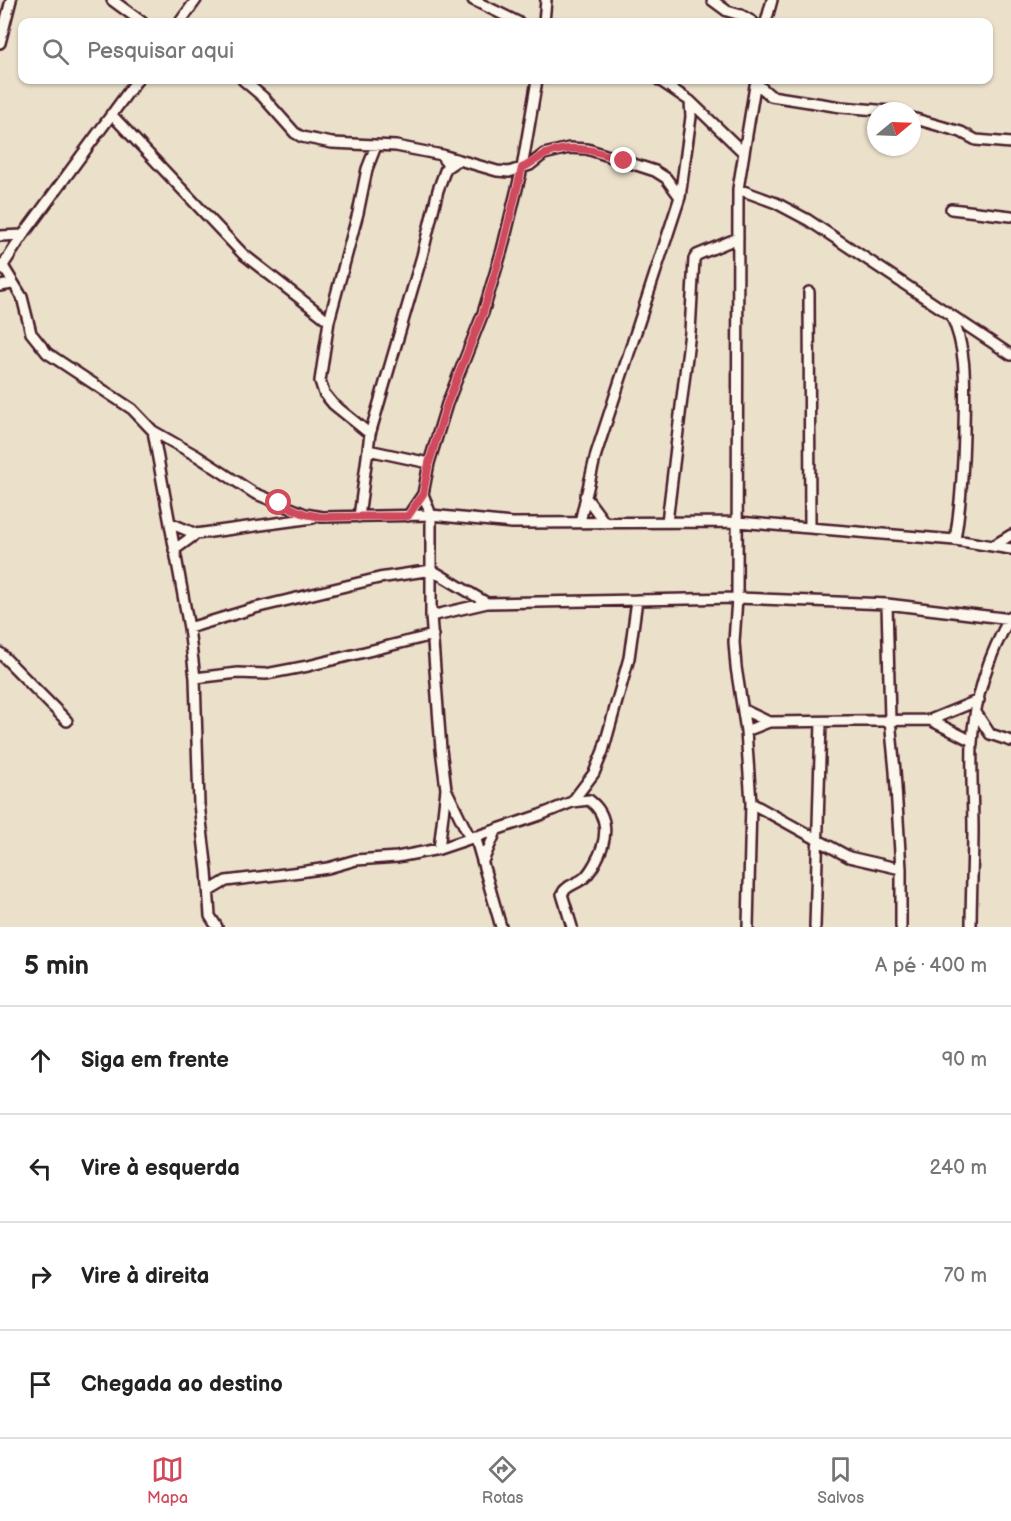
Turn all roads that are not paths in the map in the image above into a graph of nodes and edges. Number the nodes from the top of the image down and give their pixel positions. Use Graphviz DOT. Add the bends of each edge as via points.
graph roads {
  1 [pos="10,0"];
  2 [pos="112,0"];
  3 [pos="196,0"];
  4 [pos="472,0"];
  5 [pos="546,0"];
  6 [pos="712,0"];
  7 [pos="772,0"];
  8 [pos="137,18"];
  9 [pos="183,18"];
  10 [pos="510,18"];
  11 [pos="544,18"];
  12 [pos="746,18"];
  13 [pos="766,18"];
  14 [pos="2,26"];
  15 [pos="0,43"];
  16 [pos="134,84"];
  17 [pos="248,84"];
  18 [pos="536,84"];
  19 [pos="666,84"];
  20 [pos="755,84"];
  21 [pos="759,84"];
  22 [pos="771,96"];
  23 [pos="690,100"];
  24 [pos="751,104"];
  25 [pos="867,109"];
  26 [pos="702,112"];
  27 [pos="111,114"];
  28 [pos="691,117"];
  29 [pos="921,121"];
  30 [pos="1011,143"];
  31 [pos="376,146"];
  32 [pos="525,147"];
  33 [pos="744,153"];
  34 [pos="544,154"];
  35 [pos="442,155"];
  36 [pos="458,160"];
  37 [pos="446,168"];
  38 [pos="522,168"];
  39 [pos="738,189"];
  40 [pos="680,197"];
  41 [pos="951,208"];
  42 [pos="1011,216"];
  43 [pos="23,235"];
  44 [pos="0,236"];
  45 [pos="738,238"];
  46 [pos="2,263"];
  47 [pos="12,284"];
  48 [pos="0,286"];
  49 [pos="809,292"];
  50 [pos="951,314"];
  51 [pos="329,321"];
  52 [pos="1011,355"];
  53 [pos="153,431"];
  54 [pos="370,434"];
  55 [pos="368,450"];
  56 [pos="429,463"];
  57 [pos="423,494"];
  58 [pos="585,496"];
  59 [pos="430,515"];
  60 [pos="408,516"];
  61 [pos="322,517"];
  62 [pos="359,517"];
  63 [pos="580,522"];
  64 [pos="667,522"];
  65 [pos="738,522"];
  66 [pos="170,523"];
  67 [pos="605,523"];
  68 [pos="810,527"];
  69 [pos="196,534"];
  70 [pos="1011,535"];
  71 [pos="955,540"];
  72 [pos="993,546"];
  73 [pos="1011,549"];
  74 [pos="174,550"];
  75 [pos="432,570"];
  76 [pos="737,598"];
  77 [pos="637,600"];
  78 [pos="487,603"];
  79 [pos="887,604"];
  80 [pos="432,616"];
  81 [pos="1011,618"];
  82 [pos="189,628"];
  83 [pos="433,635"];
  84 [pos="0,653"];
  85 [pos="195,678"];
  86 [pos="979,700"];
  87 [pos="744,710"];
  88 [pos="977,714"];
  89 [pos="890,720"];
  90 [pos="930,720"];
  91 [pos="67,721"];
  92 [pos="769,722"];
  93 [pos="820,722"];
  94 [pos="746,731"];
  95 [pos="990,734"];
  96 [pos="973,739"];
  97 [pos="1011,741"];
  98 [pos="446,789"];
  99 [pos="572,802"];
  100 [pos="751,802"];
  101 [pos="497,829"];
  102 [pos="473,837"];
  103 [pos="816,841"];
  104 [pos="439,849"];
  105 [pos="483,861"];
  106 [pos="901,869"];
  107 [pos="207,871"];
  108 [pos="226,881"];
  109 [pos="209,891"];
  110 [pos="217,927"];
  111 [pos="501,927"];
  112 [pos="572,927"];
  113 [pos="748,927"];
  114 [pos="815,927"];
  115 [pos="901,927"];
  116 [pos="970,927"];
  1 -- 14 [label="street"];
  2 -- 8 [label="street"];
  3 -- 9 [label="street"];
  4 -- 10 [label="street"];
  5 -- 11 [label="street"];
  6 -- 12 [label="street"];
  7 -- 13 [label="street"];
  14 -- 15 [label="street"];
  16 -- 27 [label="street"];
  17 -- 31 [label="street" via="303,137"];
  18 -- 32 [label="street"];
  19 -- 23 [label="street"];
  20 -- 24 [label="street"];
  21 -- 22 [label="street"];
  22 -- 24 [label="street"];
  22 -- 25 [label="street"];
  23 -- 26 [label="street"];
  23 -- 28 [label="street"];
  24 -- 33 [label="street"];
  26 -- 28 [label="street"];
  26 -- 33 [label="street"];
  27 -- 43 [label="street"];
  27 -- 51 [label="street" via="243,254"];
  28 -- 40 [label="street"];
  29 -- 30 [label="street" via="976,140"];
  31 -- 35 [label="street"];
  31 -- 51 [label="street"];
  32 -- 34 [label="street"];
  32 -- 38 [label="street"];
  33 -- 39 [label="street"];
  34 -- 38 [label="street"];
  34 -- 40 [label="street" via="576,148 603,153 656,171"];
  35 -- 36 [label="street"];
  35 -- 37 [label="street"];
  36 -- 37 [label="street"];
  36 -- 38 [label="street" via="497,171"];
  37 -- 54 [label="street"];
  38 -- 56 [label="street" via="483,313 447,404"];
  39 -- 45 [label="street"];
  39 -- 50 [label="street" via="808,220"];
  40 -- 58 [label="street"];
  41 -- 42 [label="street"];
  43 -- 44 [label="street"];
  43 -- 46 [label="street"];
  45 -- 64 [label="street" via="694,259 690,332"];
  45 -- 65 [label="street"];
  46 -- 47 [label="street"];
  47 -- 48 [label="street"];
  47 -- 53 [label="street" via="22,297 36,341 132,409"];
  49 -- 68 [label="street"];
  50 -- 52 [label="street"];
  50 -- 71 [label="street" via="963,349 965,402 962,498"];
  51 -- 54 [label="street" via="320,381 324,393"];
  53 -- 61 [label="street" via="254,493"];
  53 -- 66 [label="street"];
  54 -- 55 [label="street"];
  55 -- 56 [label="street"];
  55 -- 62 [label="street"];
  56 -- 57 [label="street"];
  57 -- 59 [label="street"];
  57 -- 60 [label="street"];
  58 -- 63 [label="street"];
  58 -- 67 [label="street"];
  59 -- 60 [label="street"];
  59 -- 63 [label="street" via="512,523"];
  59 -- 75 [label="street"];
  60 -- 62 [label="street"];
  61 -- 62 [label="street"];
  61 -- 69 [label="street"];
  63 -- 67 [label="street"];
  64 -- 65 [label="street"];
  64 -- 67 [label="street"];
  65 -- 68 [label="street"];
  65 -- 76 [label="street"];
  66 -- 69 [label="street"];
  66 -- 74 [label="street"];
  68 -- 71 [label="street"];
  69 -- 74 [label="street"];
  70 -- 72 [label="street"];
  71 -- 72 [label="street"];
  72 -- 73 [label="street"];
  74 -- 82 [label="street"];
  75 -- 78 [label="street"];
  75 -- 80 [label="street"];
  75 -- 82 [label="street" via="379,578"];
  76 -- 77 [label="street"];
  76 -- 79 [label="street"];
  76 -- 87 [label="street" via="734,642"];
  77 -- 78 [label="street"];
  77 -- 99 [label="street" via="629,658 603,751 594,773"];
  78 -- 80 [label="street"];
  79 -- 81 [label="street"];
  79 -- 89 [label="street"];
  80 -- 83 [label="street"];
  81 -- 86 [label="street" via="987,667"];
  82 -- 85 [label="street"];
  83 -- 85 [label="street" via="266,674"];
  83 -- 98 [label="street"];
  84 -- 91 [label="street"];
  85 -- 107 [label="street" via="199,804"];
  86 -- 88 [label="street"];
  86 -- 90 [label="street"];
  87 -- 92 [label="street"];
  87 -- 94 [label="street"];
  88 -- 95 [label="street"];
  88 -- 96 [label="street"];
  89 -- 90 [label="street"];
  89 -- 93 [label="street"];
  89 -- 106 [label="street"];
  90 -- 96 [label="street"];
  92 -- 93 [label="street"];
  92 -- 94 [label="street"];
  93 -- 103 [label="street"];
  94 -- 100 [label="street"];
  95 -- 96 [label="street"];
  95 -- 97 [label="street"];
  96 -- 116 [label="street"];
  98 -- 102 [label="street"];
  98 -- 104 [label="street"];
  99 -- 101 [label="street"];
  99 -- 112 [label="street" via="589,800 595,804 603,818 605,839 590,872 562,894"];
  100 -- 103 [label="street"];
  100 -- 113 [label="street"];
  101 -- 102 [label="street"];
  101 -- 105 [label="street"];
  102 -- 104 [label="street"];
  102 -- 105 [label="street"];
  103 -- 106 [label="street" via="849,857"];
  103 -- 114 [label="street"];
  104 -- 108 [label="street"];
  105 -- 111 [label="street"];
  106 -- 115 [label="street"];
  107 -- 108 [label="street"];
  107 -- 109 [label="street"];
  108 -- 109 [label="street"];
  109 -- 110 [label="street" via="210,916"];
}
